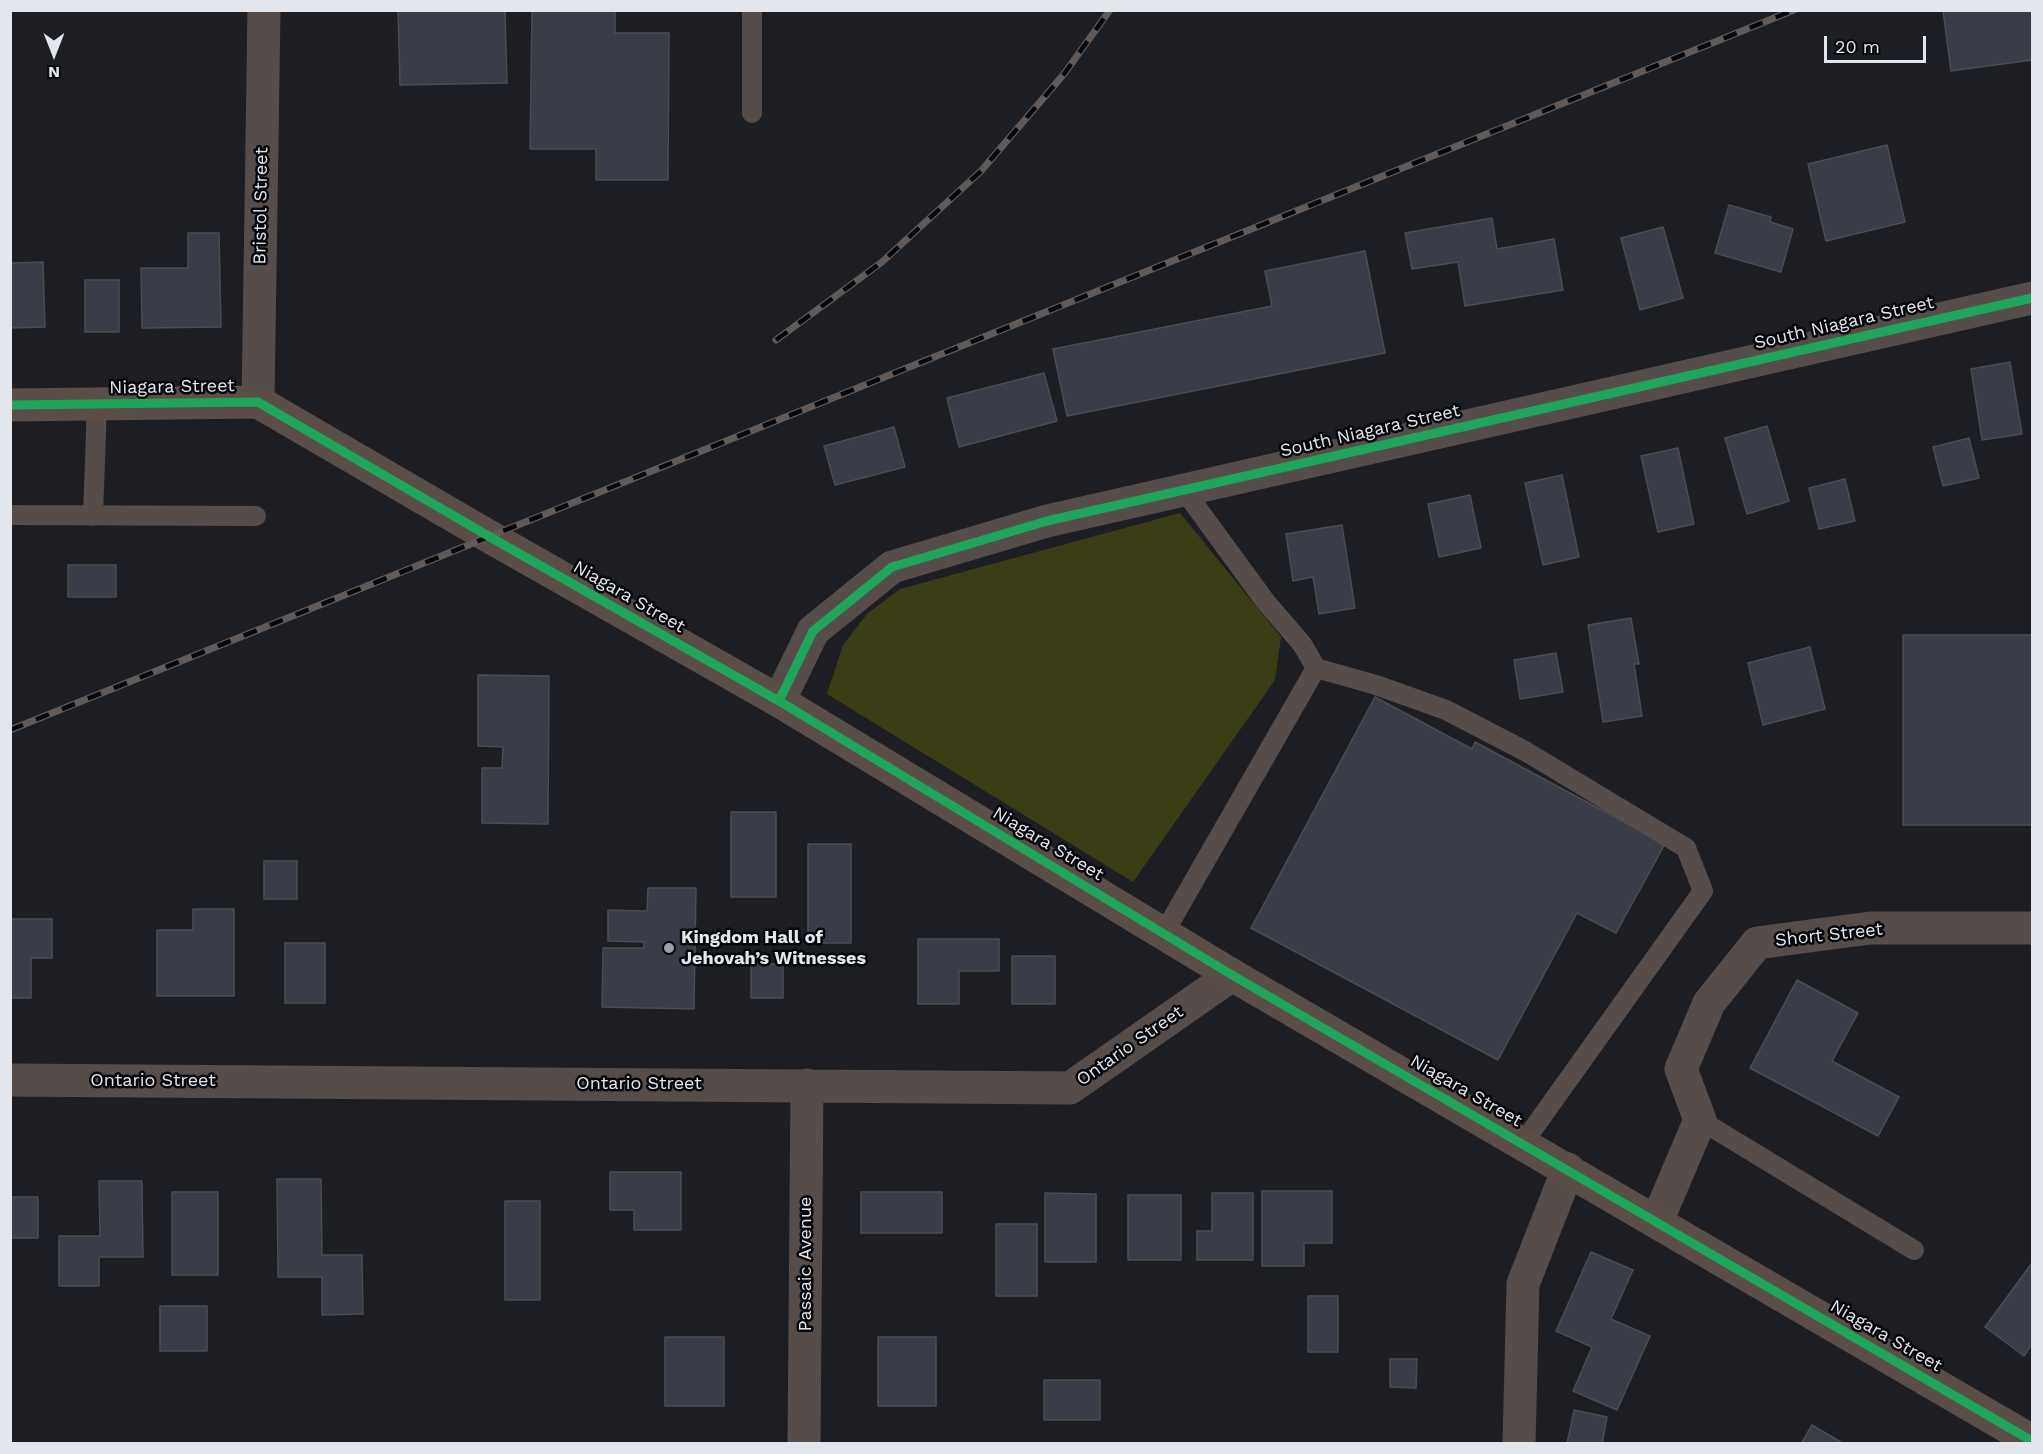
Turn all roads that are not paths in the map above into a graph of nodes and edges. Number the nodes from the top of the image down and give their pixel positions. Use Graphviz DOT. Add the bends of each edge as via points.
graph roads {
  1 [pos="264,10"];
  2 [pos="752,10"];
  3 [pos="752,113"];
  4 [pos="2032,298"];
  5 [pos="258,402"];
  6 [pos="97,404"];
  7 [pos="10,405"];
  8 [pos="1185,490"];
  9 [pos="10,515"];
  10 [pos="93,516"];
  11 [pos="256,516"];
  12 [pos="1316,668"];
  13 [pos="779,701"];
  14 [pos="2032,928"];
  15 [pos="1164,933"];
  16 [pos="1232,975"];
  17 [pos="10,1080"];
  18 [pos="807,1085"];
  19 [pos="1700,1120"];
  20 [pos="1523,1143"];
  21 [pos="1568,1169"];
  22 [pos="1657,1221"];
  23 [pos="1914,1250"];
  24 [pos="2032,1441"];
  25 [pos="804,1443"];
  26 [pos="1519,1443"];
  1 -- 5 [label="street, Bristol Street"];
  2 -- 3 [label="lane"];
  4 -- 8 [label="street, South Niagara Street"];
  5 -- 6 [label="street, Niagara Street"];
  5 -- 13 [label="street, Niagara Street"];
  6 -- 7 [label="street, Niagara Street"];
  6 -- 10 [label="lane"];
  8 -- 12 [label="lane"];
  8 -- 13 [label="street, South Niagara Street" via="1047,521 892,567 813,631"];
  9 -- 10 [label="lane"];
  10 -- 11 [label="lane"];
  12 -- 15 [label="lane"];
  12 -- 20 [label="lane" via="1446,710 1526,752 1686,848 1703,891"];
  13 -- 15 [label="street, Niagara Street"];
  14 -- 19 [label="street, Short Street" via="1870,928 1757,943 1709,1003 1681,1069"];
  15 -- 16 [label="street, Niagara Street"];
  16 -- 18 [label="street, Ontario Street" via="1070,1088"];
  16 -- 20 [label="street, Niagara Street"];
  17 -- 18 [label="street, Ontario Street"];
  18 -- 25 [label="street, Passaic Avenue"];
  19 -- 22 [label="street"];
  19 -- 23 [label="lane"];
  20 -- 21 [label="street, Niagara Street"];
  21 -- 22 [label="street, Niagara Street"];
  21 -- 26 [label="street" via="1523,1284"];
  22 -- 24 [label="street, Niagara Street"];
}
